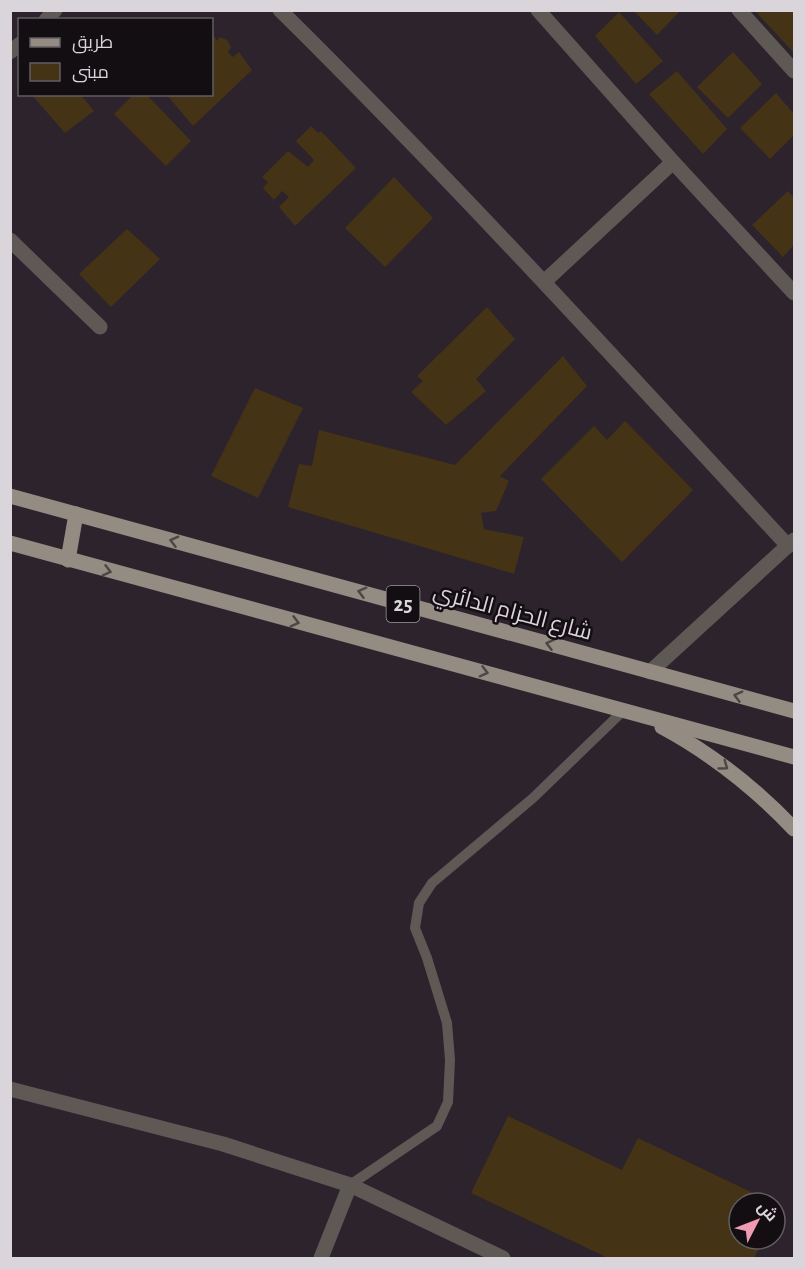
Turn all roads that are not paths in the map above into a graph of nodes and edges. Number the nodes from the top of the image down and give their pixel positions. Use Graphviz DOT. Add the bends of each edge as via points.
graph roads {
  1 [pos="279,10"];
  2 [pos="538,10"];
  3 [pos="740,10"];
  4 [pos="795,71"];
  5 [pos="673,162"];
  6 [pos="10,240"];
  7 [pos="544,282"];
  8 [pos="795,293"];
  9 [pos="100,327"];
  10 [pos="10,496"];
  11 [pos="76,514"];
  12 [pos="10,543"];
  13 [pos="791,543"];
  14 [pos="68,560"];
  15 [pos="650,672"];
  16 [pos="795,711"];
  17 [pos="631,712"];
  18 [pos="795,757"];
  19 [pos="795,829"];
  20 [pos="10,1089"];
  21 [pos="350,1185"];
  22 [pos="321,1258"];
  23 [pos="503,1258"];
  1 -- 7 [label="street"];
  2 -- 5 [label="street"];
  3 -- 4 [label="street"];
  5 -- 7 [label="street"];
  5 -- 8 [label="street"];
  6 -- 9 [label="street"];
  7 -- 13 [label="street"];
  10 -- 11 [label="main road, شارع الحزام الدائري / 25"];
  11 -- 14 [label="main road"];
  15 -- 11 [label="main road, شارع الحزام الدائري / 25, one-way"];
  12 -- 14 [label="main road, 25"];
  13 -- 15 [label="street"];
  14 -- 17 [label="main road, 25, one-way"];
  16 -- 15 [label="main road, شارع الحزام الدائري / 25, one-way"];
  17 -- 18 [label="main road, 25"];
  17 -- 19 [label="main road, one-way" via="695,745 747,783"];
  17 -- 21 [label="lane" via="432,884 419,903 415,928 447,1023 448,1102 436,1126"];
  20 -- 21 [label="street" via="223,1144"];
  21 -- 22 [label="street"];
  21 -- 23 [label="street"];
}
